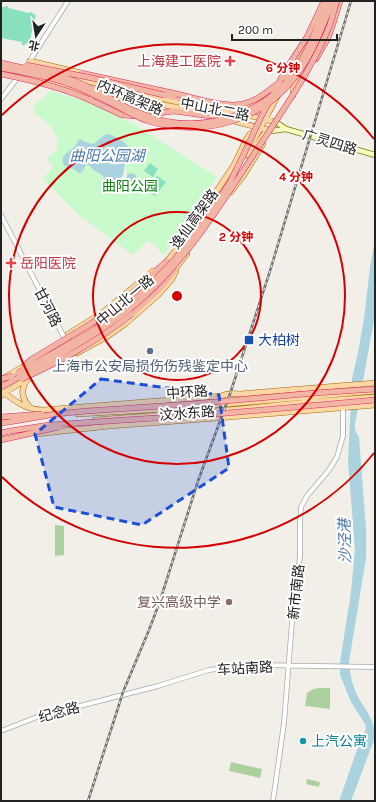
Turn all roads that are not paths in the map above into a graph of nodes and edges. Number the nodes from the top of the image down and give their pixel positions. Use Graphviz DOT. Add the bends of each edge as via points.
graph roads {
  1 [pos="68,1"];
  2 [pos="324,1"];
  3 [pos="328,1"];
  4 [pos="333,1"];
  5 [pos="338,1"];
  6 [pos="307,48"];
  7 [pos="30,61"];
  8 [pos="1,62"];
  9 [pos="25,67"];
  10 [pos="1,68"];
  11 [pos="1,72"];
  12 [pos="81,73"];
  13 [pos="60,74"];
  14 [pos="19,75"];
  15 [pos="293,98"];
  16 [pos="1,99"];
  17 [pos="207,107"];
  18 [pos="235,112"];
  19 [pos="218,117"];
  20 [pos="265,119"];
  21 [pos="276,122"];
  22 [pos="286,129"];
  23 [pos="267,130"];
  24 [pos="375,155"];
  25 [pos="234,189"];
  26 [pos="1,215"];
  27 [pos="167,261"];
  28 [pos="176,269"];
  29 [pos="65,340"];
  30 [pos="74,353"];
  31 [pos="18,373"];
  32 [pos="31,377"];
  33 [pos="1,380"];
  34 [pos="375,383"];
  35 [pos="343,386"];
  36 [pos="318,388"];
  37 [pos="375,390"];
  38 [pos="1,391"];
  39 [pos="361,395"];
  40 [pos="343,397"];
  41 [pos="375,397"];
  42 [pos="307,400"];
  43 [pos="375,400"];
  44 [pos="136,403"];
  45 [pos="375,405"];
  46 [pos="346,408"];
  47 [pos="33,409"];
  48 [pos="150,410"];
  49 [pos="320,410"];
  50 [pos="87,411"];
  51 [pos="1,417"];
  52 [pos="1,423"];
  53 [pos="77,424"];
  54 [pos="1,434"];
  55 [pos="1,439"];
  56 [pos="289,666"];
  57 [pos="375,667"];
  58 [pos="119,696"];
  59 [pos="1,731"];
  60 [pos="273,801"];
  1 -- 7 [label="street"];
  2 -- 6 [label="main road, 中山北一路"];
  2 -- 31 [label="highway, 逸仙高架路, bridge" via="264,111 230,182 174,260 119,312 95,329"];
  3 -- 6 [label="highway, 内环高架路, bridge"];
  4 -- 10 [label="highway, 内环高架路, bridge" via="310,54 285,89 255,111 226,123 198,128 159,124 128,113 66,83"];
  5 -- 15 [label="highway, bridge" via="328,38"];
  5 -- 38 [label="highway, 逸仙高架路, bridge" via="330,26 301,82 191,246 144,296 114,321"];
  6 -- 8 [label="highway, 内环高架路, bridge" via="290,77 265,100 240,114 198,124 154,118 69,79"];
  6 -- 12 [label="highway, bridge" via="270,90 252,101 234,105"];
  6 -- 18 [label="main road" via="297,57 274,91"];
  6 -- 20 [label="main road, 中山北一路"];
  7 -- 9 [label="street"];
  7 -- 12 [label="main road"];
  8 -- 9 [label="main road, 中山北二路"];
  8 -- 17 [label="highway, bridge" via="54,70 187,100"];
  9 -- 13 [label="main road, 中山北二路"];
  9 -- 14 [label="street"];
  11 -- 14 [label="main road, 中山北二路"];
  11 -- 19 [label="highway, bridge" via="78,94 122,115 135,116 174,110"];
  12 -- 13 [label="main road"];
  13 -- 17 [label="main road, 中山北二路" via="135,93"];
  14 -- 16 [label="street"];
  14 -- 19 [label="main road, 中山北二路" via="62,85 91,96 153,102"];
  15 -- 21 [label="main road, 中山北一路"];
  17 -- 18 [label="main road, 中山北二路"];
  18 -- 20 [label="main road, 中山北二路"];
  19 -- 23 [label="main road, 中山北二路"];
  20 -- 21 [label="main road, 中山北二路"];
  20 -- 23 [label="main road, 中山北一路"];
  21 -- 22 [label="main road, 广灵四路"];
  21 -- 23 [label="main road, 中山北一路"];
  22 -- 23 [label="main road, 广灵四路"];
  22 -- 24 [label="main road, 广灵四路"];
  23 -- 25 [label="main road, 中山北一路"];
  23 -- 25 [label="main road, 中山北一路"];
  23 -- 27 [label="main road, 中山北一路" via="250,134 208,209"];
  25 -- 28 [label="main road, 中山北一路"];
  26 -- 29 [label="street, 甘河路"];
  27 -- 29 [label="main road, 中山北一路"];
  27 -- 31 [label="highway, bridge" via="119,304 32,359"];
  28 -- 30 [label="main road, 中山北一路" via="140,303"];
  28 -- 38 [label="highway, bridge" via="158,291 105,334"];
  29 -- 30 [label="street, 甘河路"];
  29 -- 33 [label="main road" via="58,347"];
  30 -- 32 [label="main road"];
  31 -- 33 [label="highway, 逸仙高架路, bridge"];
  32 -- 38 [label="main road"];
  32 -- 47 [label="main road" via="24,385 23,391 27,403"];
  34 -- 35 [label="main road, 汶水东路"];
  35 -- 36 [label="main road, 汶水东路"];
  35 -- 40 [label="street, 新市南路"];
  36 -- 42 [label="main road"];
  36 -- 44 [label="main road, 汶水东路"];
  37 -- 39 [label="main road, 汶水东路"];
  37 -- 50 [label="highway, 中环路, bridge"];
  38 -- 47 [label="main road, 汶水东路"];
  39 -- 40 [label="main road, 汶水东路"];
  39 -- 41 [label="main road, 汶水东路"];
  40 -- 42 [label="main road, 汶水东路"];
  40 -- 46 [label="street, 新市南路"];
  42 -- 48 [label="main road, 汶水东路"];
  42 -- 49 [label="main road"];
  42 -- 54 [label="main road, 汶水东路" via="234,410 84,420 21,428"];
  43 -- 53 [label="highway, 中环路, bridge"];
  44 -- 47 [label="main road, 汶水东路"];
  44 -- 48 [label="main road"];
  45 -- 46 [label="main road, 汶水东路"];
  46 -- 49 [label="main road, 汶水东路"];
  46 -- 56 [label="street, 新市南路" via="343,436 337,457 301,507 300,557"];
  47 -- 48 [label="main road, 汶水东路" via="46,415 58,416"];
  49 -- 55 [label="main road, 汶水东路" via="109,426"];
  50 -- 51 [label="highway, bridge"];
  50 -- 52 [label="highway, 中环路, bridge"];
  53 -- 54 [label="highway, 中环路, bridge" via="49,425"];
  53 -- 55 [label="highway, bridge"];
  56 -- 57 [label="street, 车站南路"];
  56 -- 58 [label="street, 车站南路" via="209,670"];
  56 -- 60 [label="street, 新市南路"];
  58 -- 59 [label="street, 纪念路" via="37,717"];
}
